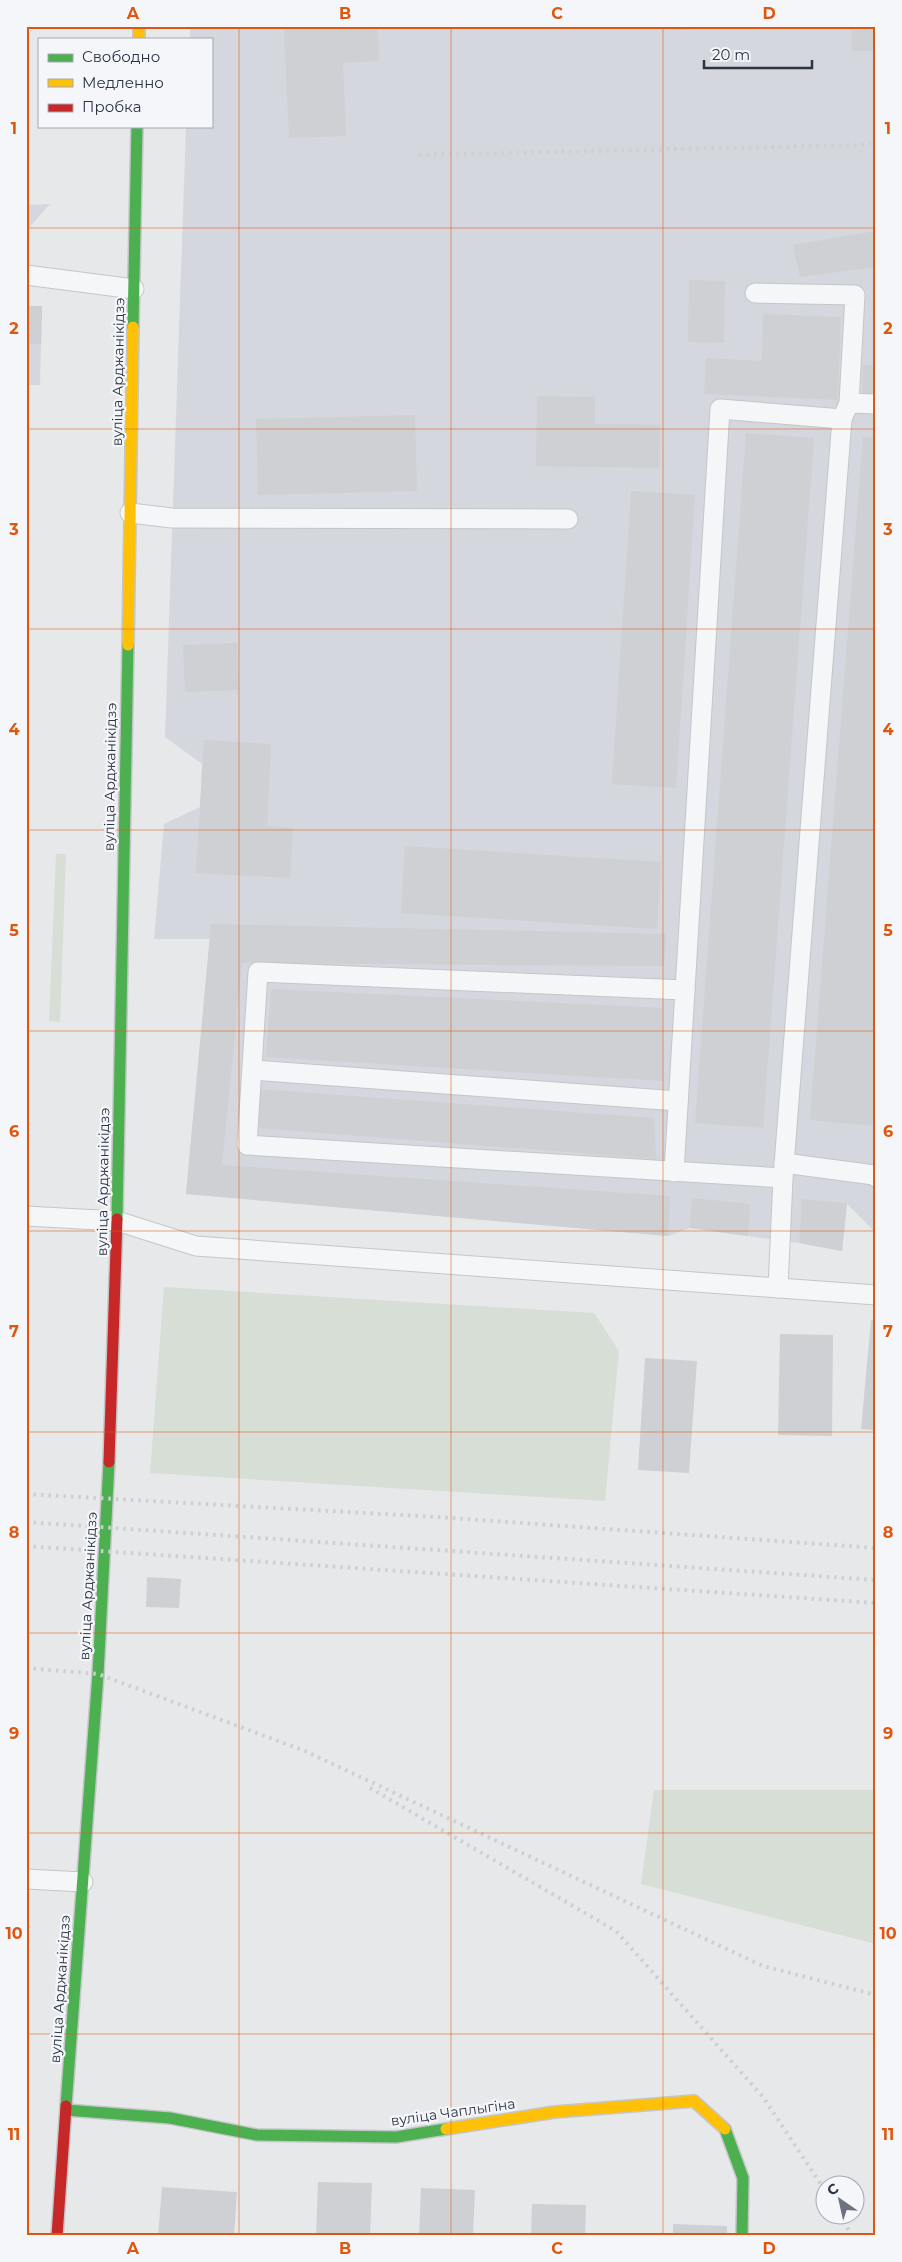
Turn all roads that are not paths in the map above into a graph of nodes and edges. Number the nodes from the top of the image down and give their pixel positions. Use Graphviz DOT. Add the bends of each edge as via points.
graph roads {
  1 [pos="137,128"];
  2 [pos="26,275"];
  3 [pos="134,289"];
  4 [pos="755,293"];
  5 [pos="876,404"];
  6 [pos="846,411"];
  7 [pos="130,514"];
  8 [pos="568,519"];
  9 [pos="685,990"];
  10 [pos="252,1070"];
  11 [pos="678,1101"];
  12 [pos="784,1171"];
  13 [pos="674,1172"];
  14 [pos="876,1177"];
  15 [pos="26,1216"];
  16 [pos="117,1221"];
  17 [pos="778,1288"];
  18 [pos="876,1295"];
  19 [pos="26,1879"];
  20 [pos="83,1882"];
  21 [pos="66,2110"];
  22 [pos="57,2236"];
  23 [pos="742,2236"];
  1 -- 3 [label="main road, вуліца Арджанікідзэ"];
  2 -- 3 [label="lane"];
  3 -- 7 [label="main road, вуліца Арджанікідзэ"];
  4 -- 6 [label="lane" via="854,295"];
  5 -- 6 [label="lane"];
  6 -- 9 [label="lane" via="720,410"];
  6 -- 12 [label="lane"];
  7 -- 8 [label="lane" via="172,518"];
  7 -- 16 [label="main road, вуліца Арджанікідзэ"];
  9 -- 10 [label="lane" via="258,972"];
  9 -- 11 [label="lane"];
  10 -- 11 [label="lane"];
  10 -- 13 [label="lane" via="246,1145"];
  11 -- 13 [label="lane"];
  12 -- 13 [label="lane"];
  12 -- 14 [label="lane"];
  12 -- 17 [label="lane"];
  15 -- 16 [label="lane"];
  16 -- 17 [label="lane" via="196,1246"];
  16 -- 20 [label="main road, вуліца Арджанікідзэ" via="106,1550"];
  17 -- 18 [label="lane"];
  19 -- 20 [label="lane"];
  20 -- 21 [label="main road, вуліца Арджанікідзэ"];
  21 -- 22 [label="main road, вуліца Арджанікідзэ"];
  21 -- 23 [label="main road, вуліца Чаплыгіна" via="170,2118 257,2135 396,2137 555,2112 694,2100 725,2128 743,2178"];
}
